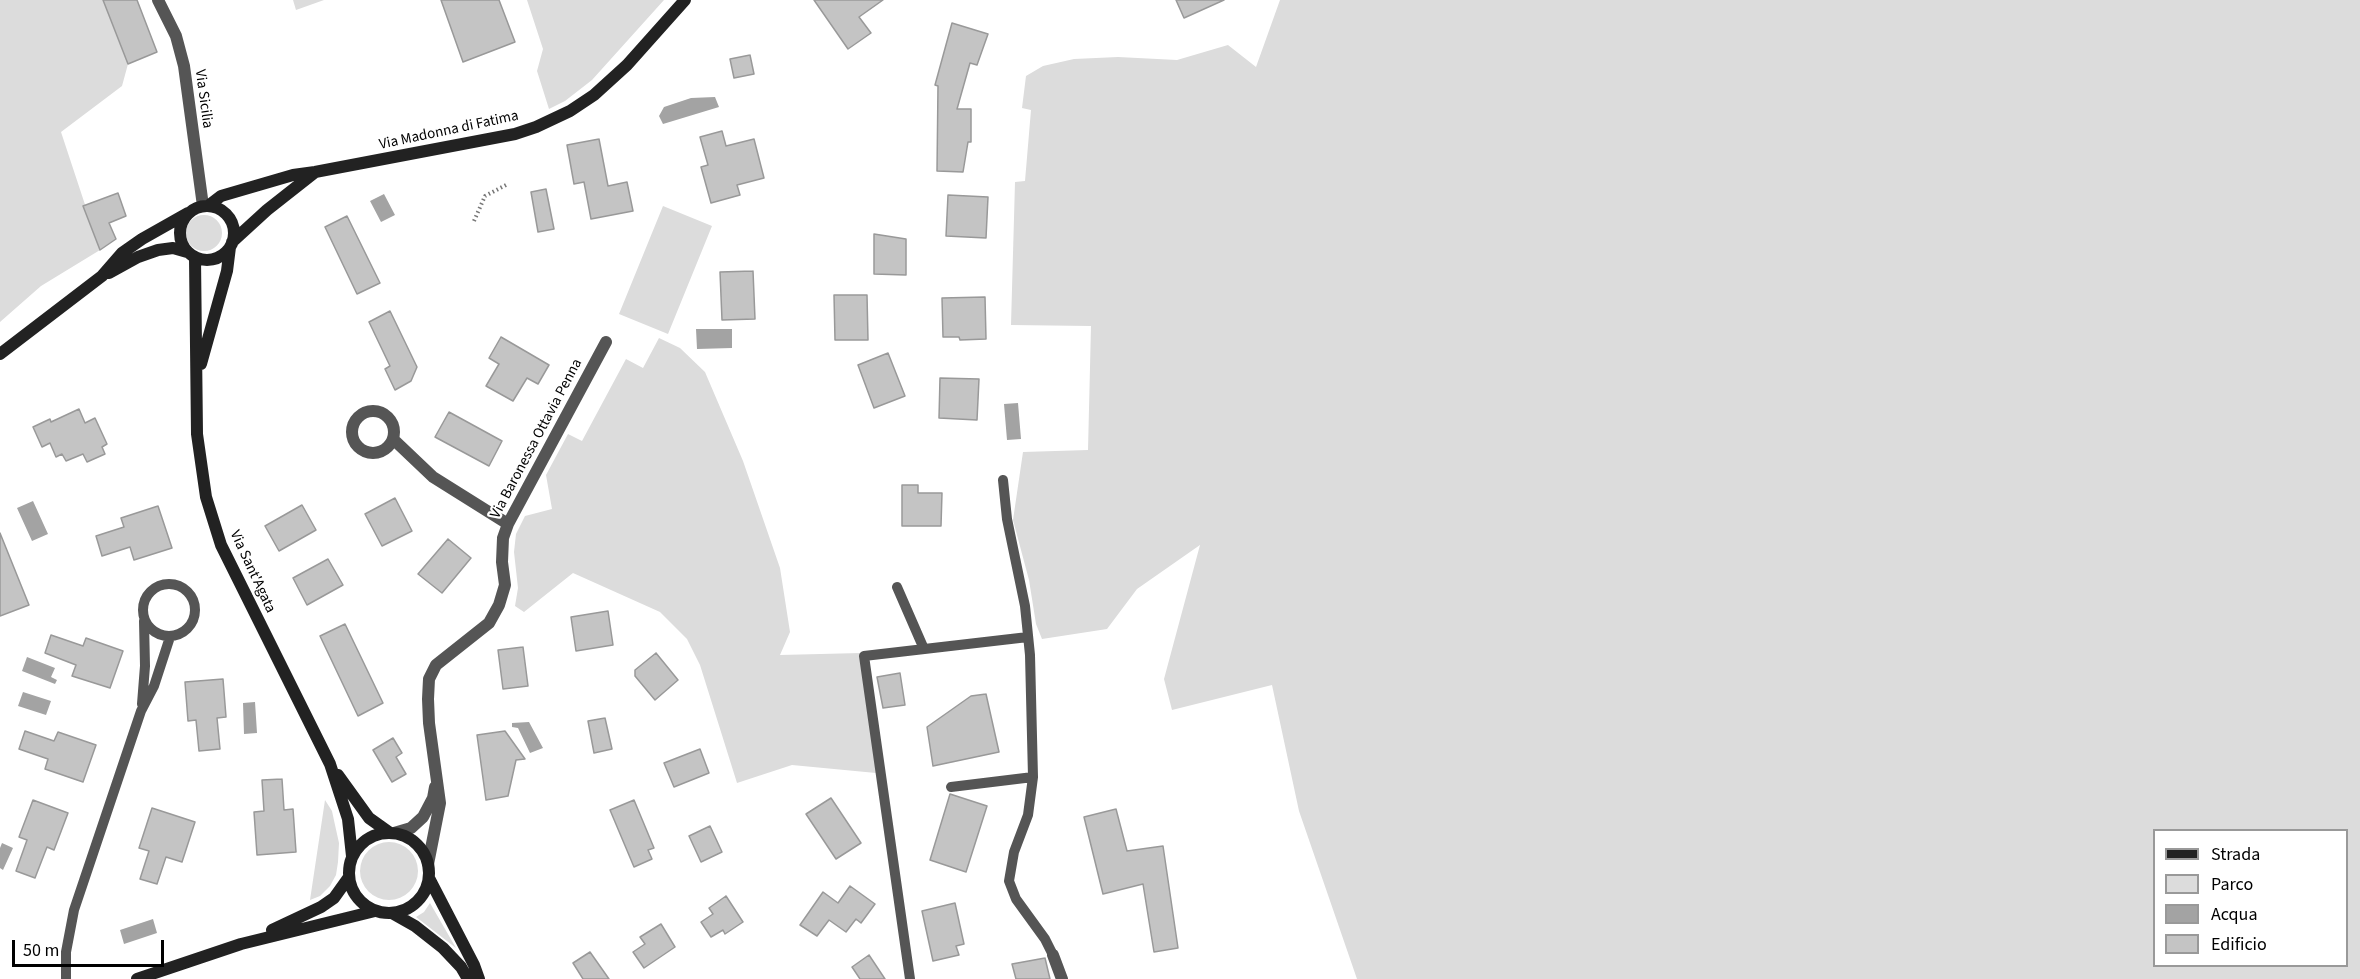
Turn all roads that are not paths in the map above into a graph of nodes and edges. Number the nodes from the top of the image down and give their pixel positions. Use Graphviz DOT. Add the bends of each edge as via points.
graph roads {
  1 [pos="158,0"];
  2 [pos="685,0"];
  3 [pos="315,172"];
  4 [pos="206,206"];
  5 [pos="188,213"];
  6 [pos="231,244"];
  7 [pos="191,255"];
  8 [pos="102,276"];
  9 [pos="606,342"];
  10 [pos="0,354"];
  11 [pos="197,380"];
  12 [pos="393,439"];
  13 [pos="1003,480"];
  14 [pos="507,524"];
  15 [pos="897,587"];
  16 [pos="144,616"];
  17 [pos="170,637"];
  18 [pos="1028,637"];
  19 [pos="924,649"];
  20 [pos="141,711"];
  21 [pos="330,764"];
  22 [pos="437,774"];
  23 [pos="1033,777"];
  24 [pos="951,787"];
  25 [pos="392,833"];
  26 [pos="352,856"];
  27 [pos="428,864"];
  28 [pos="349,876"];
  29 [pos="429,878"];
  30 [pos="375,911"];
  31 [pos="392,914"];
  32 [pos="241,944"];
  33 [pos="1053,955"];
  34 [pos="66,979"];
  35 [pos="137,979"];
  36 [pos="468,979"];
  37 [pos="479,979"];
  38 [pos="910,979"];
  39 [pos="1062,979"];
  1 -- 4 [label="street, Via Sicilia" via="176,36 184,66"];
  2 -- 3 [label="main road, Via Madonna di Fatima" via="594,95 545,123 515,134"];
  3 -- 4 [label="main road, Via Madonna di Fatima" via="221,196"];
  3 -- 6 [label="main road"];
  4 -- 5 [label="main road"];
  4 -- 6 [label="main road" via="224,212 229,218 233,225"];
  5 -- 7 [label="main road" via="179,232 181,243"];
  5 -- 8 [label="main road" via="122,253"];
  6 -- 7 [label="main road" via="215,259"];
  6 -- 11 [label="main road"];
  7 -- 8 [label="main road" via="173,248 158,250"];
  7 -- 11 [label="main road"];
  8 -- 10 [label="main road"];
  9 -- 14 [label="street, Via Baronessa Ottavia Penna"];
  11 -- 21 [label="main road, Via Sant'Agata" via="201,476 221,545"];
  12 -- 14 [label="street" via="433,477"];
  13 -- 18 [label="lane"];
  14 -- 22 [label="street, Via Baronessa Ottavia Penna" via="502,562 505,585 499,605 489,623 436,664 429,679 429,723"];
  15 -- 19 [label="lane"];
  16 -- 17 [label="lane" via="150,629"];
  16 -- 17 [label="lane" via="144,600 155,588 170,584 185,589 194,603 194,618 185,632"];
  16 -- 20 [label="lane"];
  17 -- 20 [label="lane"];
  18 -- 19 [label="lane"];
  18 -- 23 [label="lane"];
  19 -- 38 [label="lane" via="864,656"];
  20 -- 34 [label="lane" via="74,910 66,952"];
  21 -- 25 [label="main road" via="369,818"];
  21 -- 26 [label="main road" via="348,819"];
  22 -- 25 [label="street" via="433,798 423,817 411,828"];
  22 -- 27 [label="street, Via Baronessa Ottavia Penna" via="440,803"];
  23 -- 24 [label="lane"];
  23 -- 33 [label="lane" via="1028,815 1010,865 1009,881 1016,899"];
  25 -- 26 [label="main road" via="368,839"];
  25 -- 27 [label="main road" via="416,843"];
  26 -- 28 [label="main road"];
  27 -- 29 [label="main road"];
  28 -- 30 [label="main road" via="357,898"];
  28 -- 32 [label="main road" via="334,898 321,908"];
  29 -- 31 [label="main road" via="427,888 413,906"];
  29 -- 37 [label="main road"];
  30 -- 31 [label="main road"];
  30 -- 32 [label="main road"];
  31 -- 36 [label="main road" via="443,948"];
  32 -- 35 [label="main road"];
  33 -- 39 [label="street"];
}
